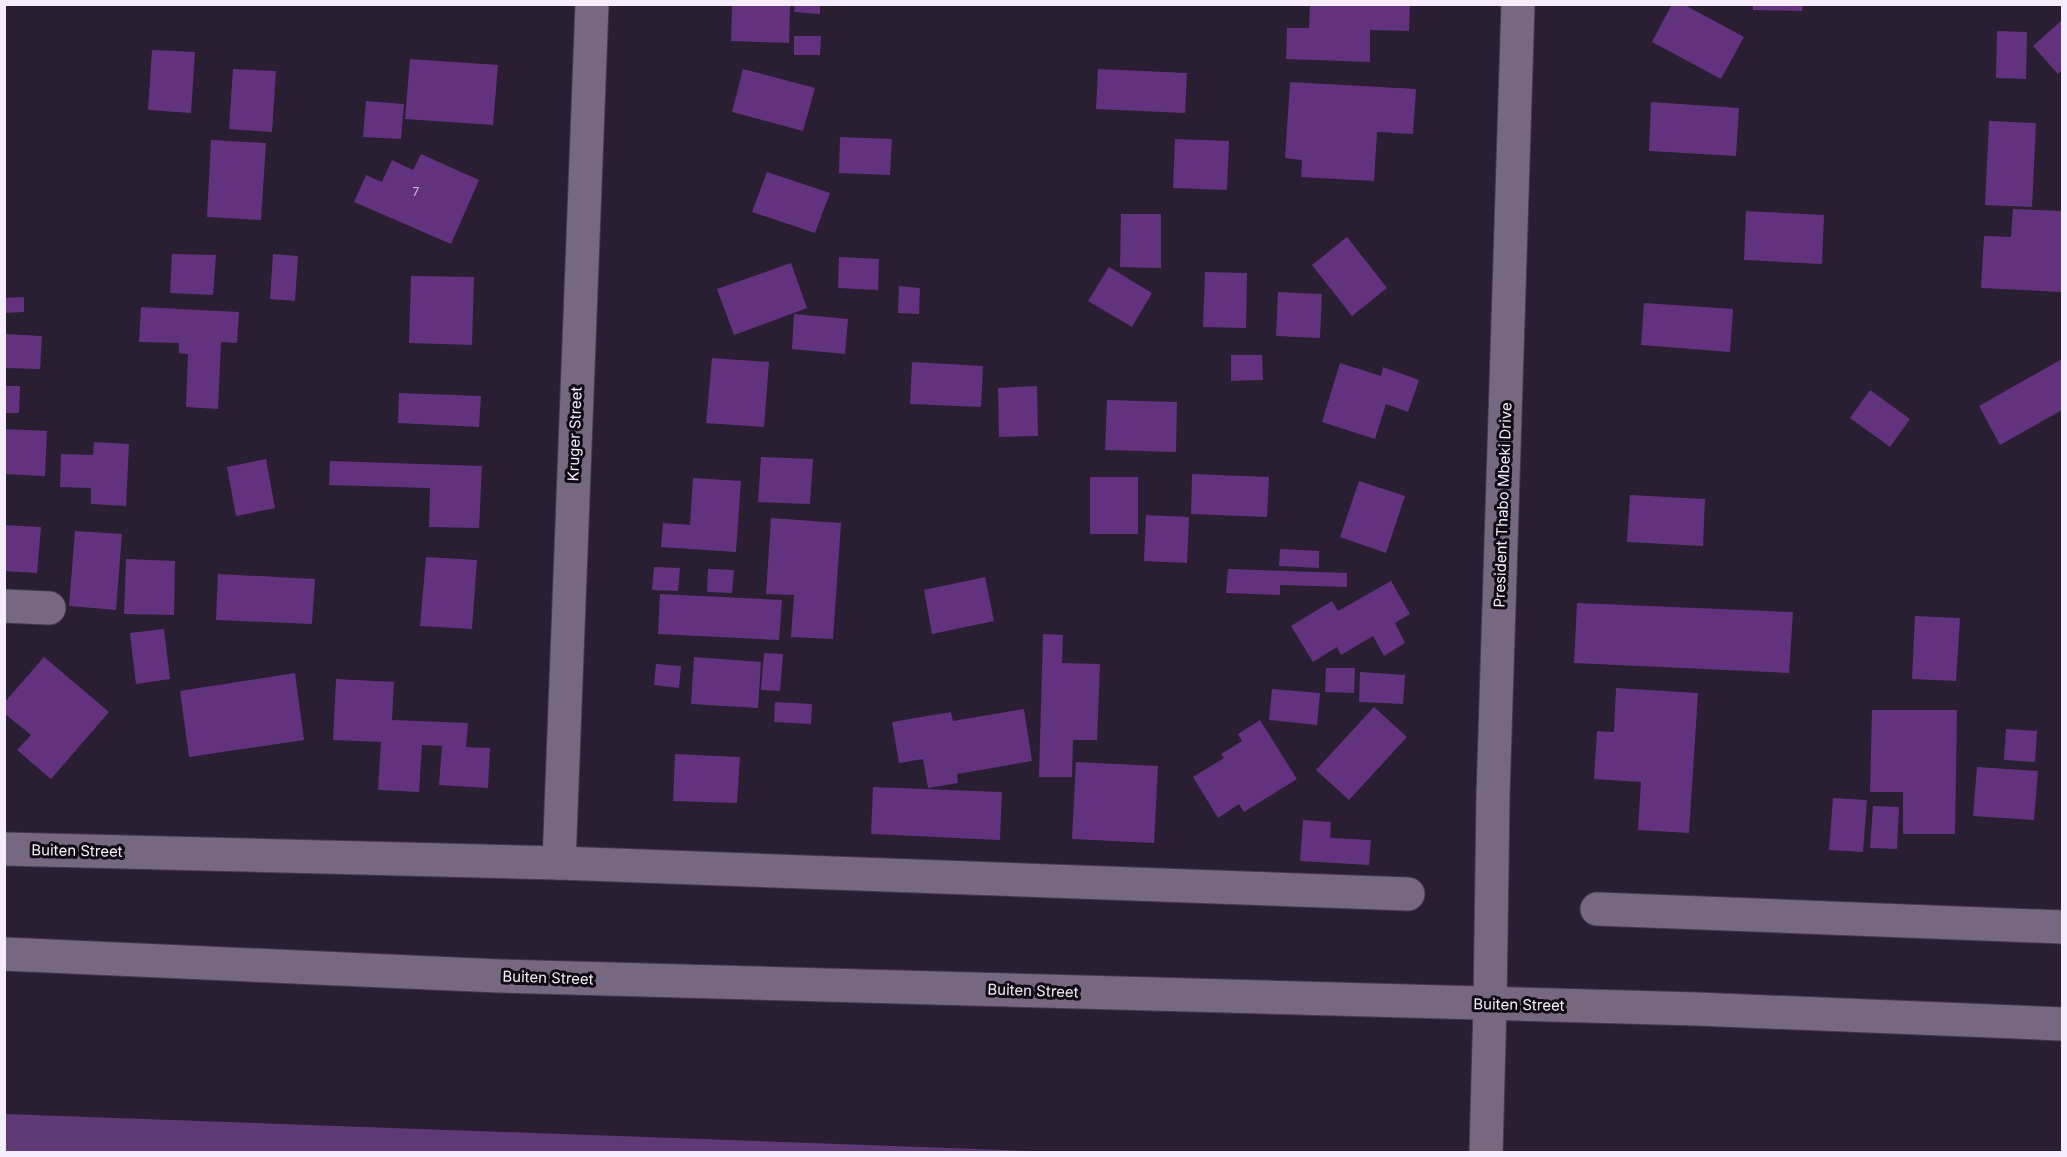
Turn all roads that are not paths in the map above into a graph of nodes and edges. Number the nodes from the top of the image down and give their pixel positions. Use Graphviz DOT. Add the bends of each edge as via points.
graph roads {
  1 [pos="592,4"];
  2 [pos="1518,4"];
  3 [pos="4,606"];
  4 [pos="49,608"];
  5 [pos="4,849"];
  6 [pos="559,864"];
  7 [pos="1408,894"];
  8 [pos="1597,909"];
  9 [pos="2062,927"];
  10 [pos="4,954"];
  11 [pos="1490,1005"];
  12 [pos="2062,1024"];
  13 [pos="1486,1152"];
  1 -- 6 [label="street, Kruger Street"];
  2 -- 11 [label="street, President Thabo Mbeki Drive"];
  3 -- 4 [label="street"];
  5 -- 6 [label="street, Buiten Street"];
  6 -- 7 [label="street, Buiten Street"];
  8 -- 9 [label="street"];
  10 -- 11 [label="street, Buiten Street" via="499,976"];
  11 -- 12 [label="street, Buiten Street"];
  11 -- 13 [label="street, President Thabo Mbeki Drive"];
}
